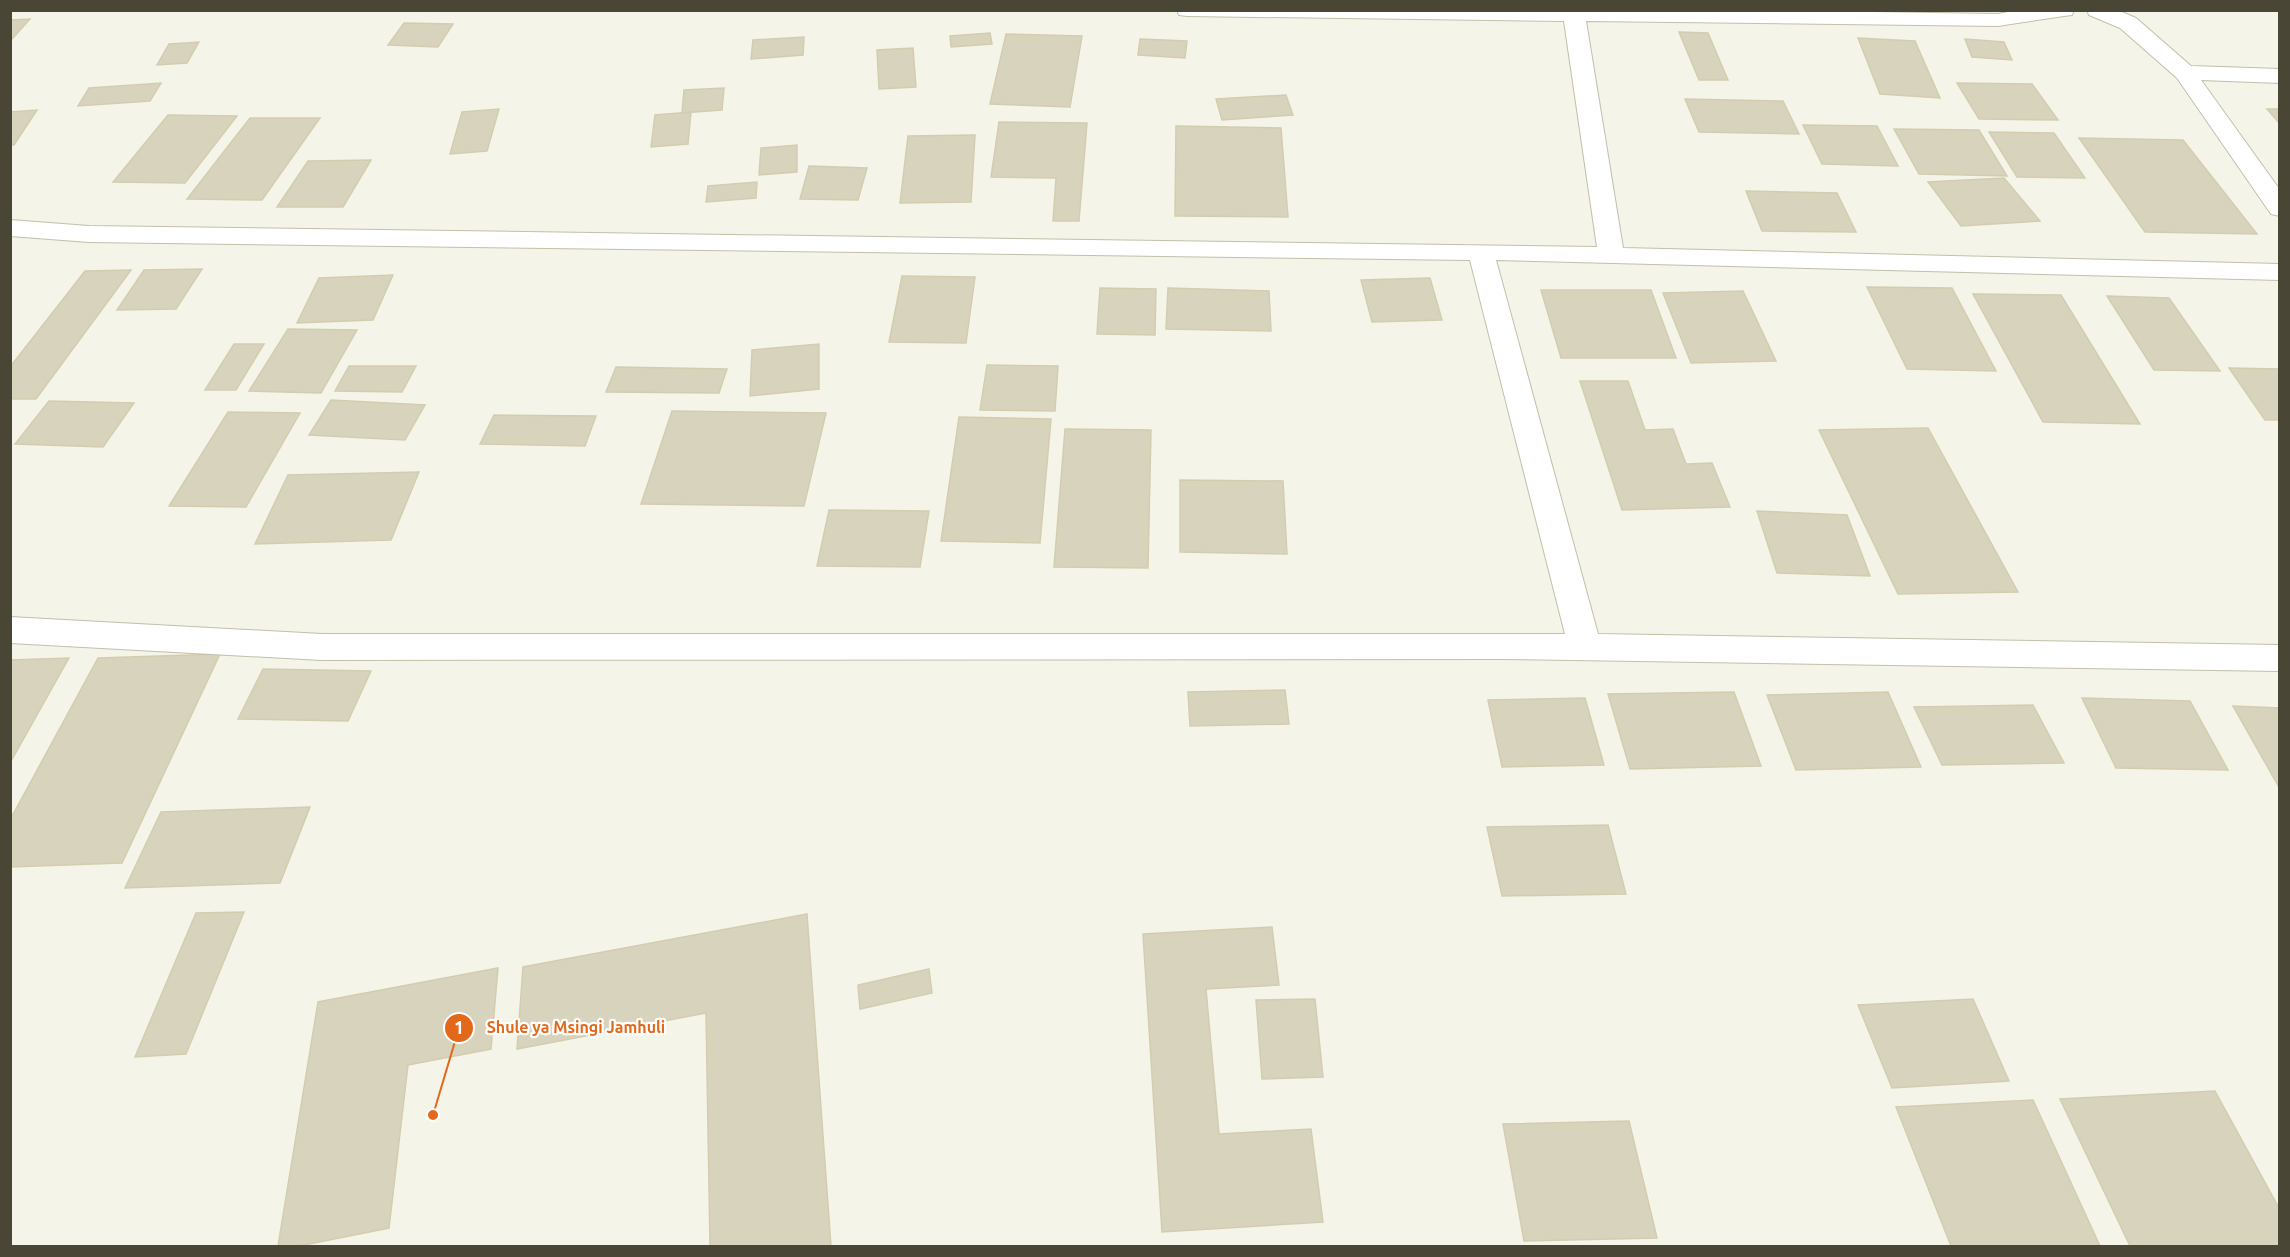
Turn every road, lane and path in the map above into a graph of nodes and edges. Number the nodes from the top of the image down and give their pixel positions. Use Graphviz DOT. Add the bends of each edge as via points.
graph roads {
  1 [pos="1187,10"];
  2 [pos="2064,10"];
  3 [pos="2097,10"];
  4 [pos="1573,13"];
  5 [pos="2125,17"];
  6 [pos="2185,73"];
  7 [pos="2280,76"];
  8 [pos="2280,209"];
  9 [pos="10,228"];
  10 [pos="1481,252"];
  11 [pos="1611,255"];
  12 [pos="2280,273"];
  13 [pos="10,630"];
  14 [pos="1585,647"];
  15 [pos="2280,658"];
  1 -- 4 [label="street"];
  2 -- 4 [label="street" via="1998,20"];
  3 -- 5 [label="street"];
  4 -- 11 [label="street"];
  5 -- 6 [label="street"];
  6 -- 7 [label="street"];
  6 -- 8 [label="street"];
  9 -- 10 [label="street" via="89,234"];
  10 -- 11 [label="street"];
  10 -- 14 [label="street"];
  11 -- 12 [label="street"];
  13 -- 14 [label="street" via="322,647"];
  14 -- 15 [label="street"];
}
